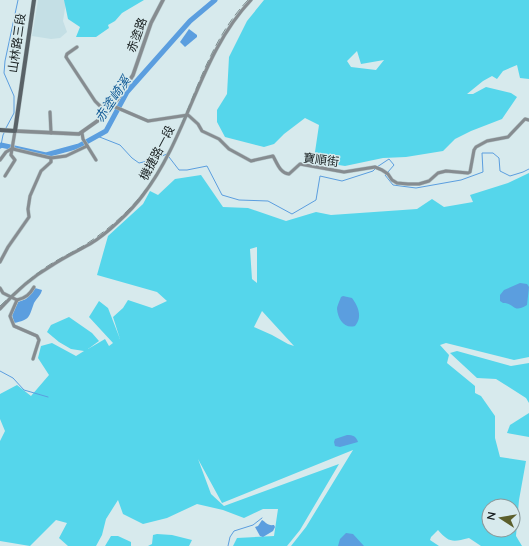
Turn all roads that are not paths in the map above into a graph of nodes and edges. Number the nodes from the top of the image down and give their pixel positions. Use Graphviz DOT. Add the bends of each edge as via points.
graph roads {
  1 [pos="34,0"];
  2 [pos="163,0"];
  3 [pos="251,0"];
  4 [pos="77,46"];
  5 [pos="114,106"];
  6 [pos="50,112"];
  7 [pos="107,114"];
  8 [pos="187,115"];
  9 [pos="529,120"];
  10 [pos="0,130"];
  11 [pos="15,131"];
  12 [pos="51,133"];
  13 [pos="82,133"];
  14 [pos="87,145"];
  15 [pos="13,149"];
  16 [pos="51,158"];
  17 [pos="0,160"];
  18 [pos="96,160"];
  19 [pos="5,176"];
  20 [pos="0,262"];
  21 [pos="34,287"];
  22 [pos="0,288"];
  23 [pos="10,297"];
  24 [pos="17,300"];
  25 [pos="0,309"];
  26 [pos="33,359"];
  1 -- 11 [label="main road, 山林路三段"];
  2 -- 5 [label="street, 赤塗路" via="151,23 133,75"];
  3 -- 8 [label="street, 機捷路一段" via="216,48"];
  4 -- 7 [label="street" via="66,57 95,101"];
  5 -- 7 [label="street, 赤塗路"];
  5 -- 8 [label="street" via="148,121"];
  6 -- 12 [label="street"];
  7 -- 13 [label="street, 赤塗路"];
  8 -- 9 [label="street, 寶順街" via="202,131 219,139 229,149 251,161 273,156 285,173 289,174 300,164 344,172 375,167 397,183 419,184 446,171 470,172 476,147 487,141 508,137 525,119"];
  8 -- 23 [label="street, 機捷路一段" via="156,177 121,219 92,243 50,266"];
  10 -- 11 [label="main road"];
  11 -- 12 [label="street"];
  11 -- 15 [label="street"];
  12 -- 13 [label="street"];
  13 -- 14 [label="street"];
  14 -- 16 [label="street" via="66,156"];
  14 -- 18 [label="street"];
  15 -- 16 [label="street"];
  15 -- 17 [label="street" via="6,152"];
  15 -- 19 [label="street" via="11,155 15,160"];
  16 -- 20 [label="street" via="51,162 41,171 30,196 29,217"];
  21 -- 24 [label="street" via="30,294"];
  22 -- 23 [label="street"];
  23 -- 24 [label="street"];
  23 -- 25 [label="street, 機捷路一段"];
  24 -- 26 [label="street" via="10,316 14,326 37,336 39,340"];
}
